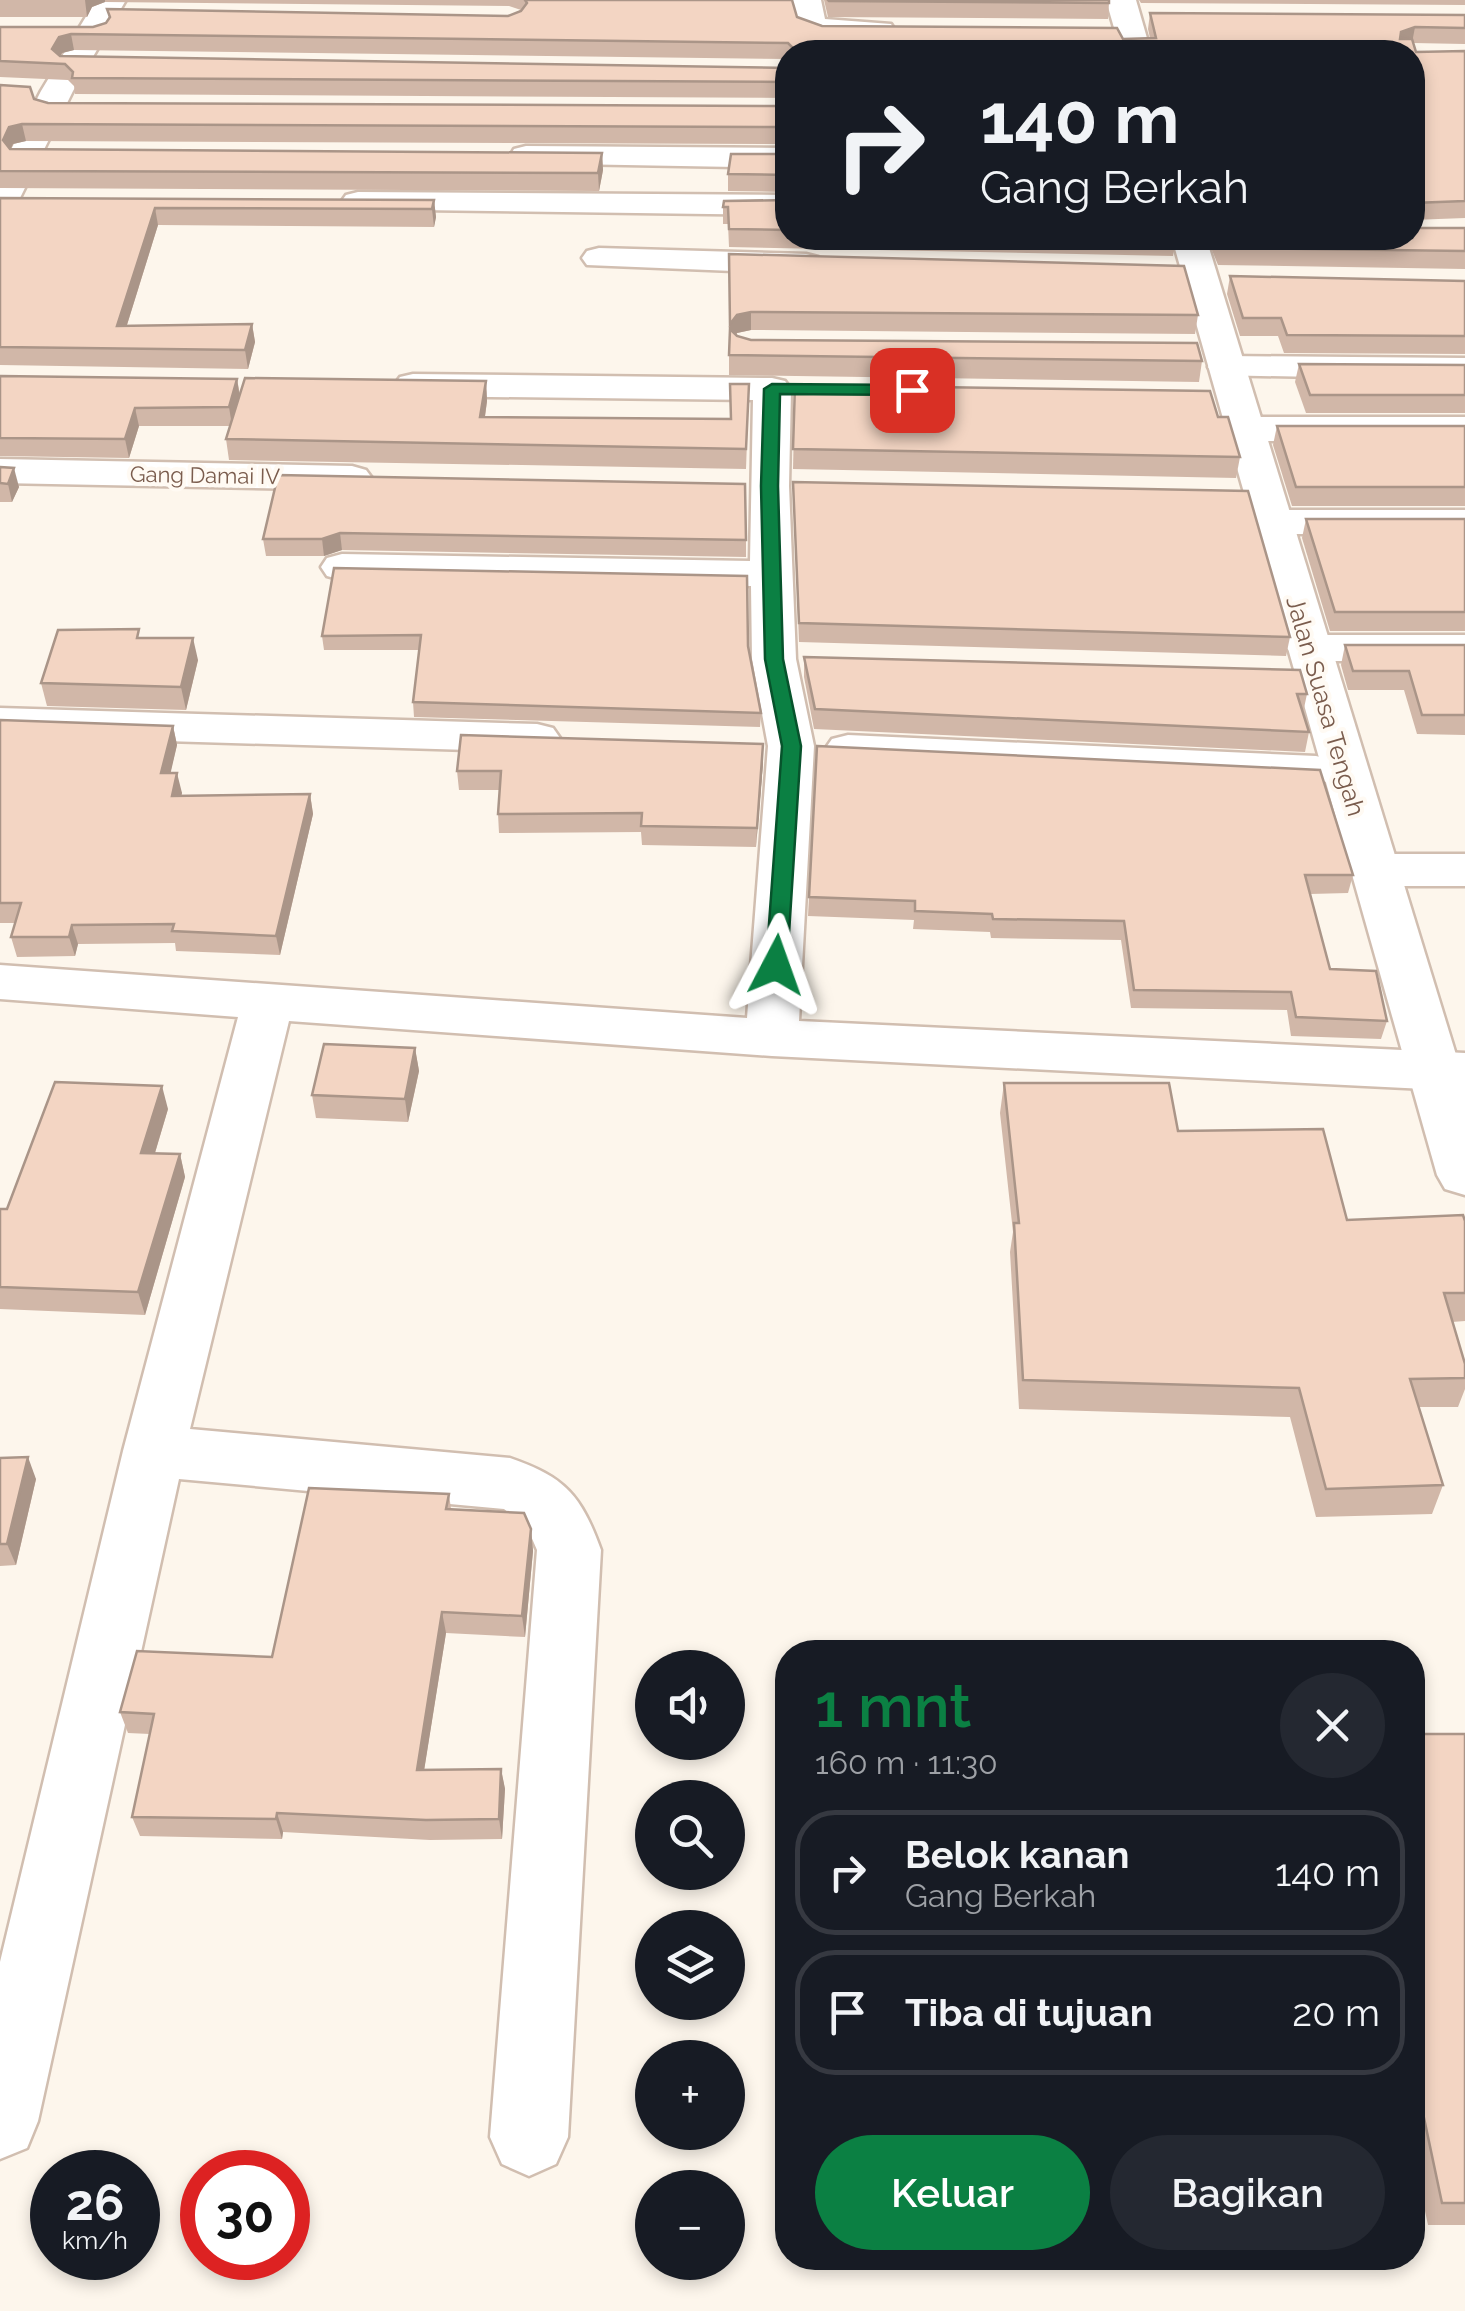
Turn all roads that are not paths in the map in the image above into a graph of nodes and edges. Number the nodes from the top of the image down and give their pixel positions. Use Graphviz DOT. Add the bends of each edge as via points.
graph roads {
  1 [pos="806,0"];
  2 [pos="104,15"];
  3 [pos="143,16"];
  4 [pos="1166,16"];
  5 [pos="57,30"];
  6 [pos="900,30"];
  7 [pos="1130,31"];
  8 [pos="1092,32"];
  9 [pos="74,63"];
  10 [pos="112,64"];
  11 [pos="19,91"];
  12 [pos="54,99"];
  13 [pos="92,107"];
  14 [pos="26,155"];
  15 [pos="65,156"];
  16 [pos="499,156"];
  17 [pos="775,158"];
  18 [pos="0,202"];
  19 [pos="42,202"];
  20 [pos="322,202"];
  21 [pos="775,204"];
  22 [pos="598,258"];
  23 [pos="849,264"];
  24 [pos="1198,268"];
  25 [pos="1465,369"];
  26 [pos="1219,381"];
  27 [pos="376,384"];
  28 [pos="772,389"];
  29 [pos="811,389"];
  30 [pos="1465,429"];
  31 [pos="0,471"];
  32 [pos="394,479"];
  33 [pos="1254,503"];
  34 [pos="1465,522"];
  35 [pos="342,568"];
  36 [pos="771,574"];
  37 [pos="1465,648"];
  38 [pos="1301,665"];
  39 [pos="0,722"];
  40 [pos="574,739"];
  41 [pos="772,745"];
  42 [pos="1346,772"];
  43 [pos="1375,870"];
  44 [pos="1465,870"];
  45 [pos="0,982"];
  46 [pos="268,1002"];
  47 [pos="772,1038"];
  48 [pos="1449,1071"];
  49 [pos="1465,1175"];
  50 [pos="154,1451"];
  51 [pos="0,2122"];
  52 [pos="529,2138"];
  1 -- 6 [label="street" via="812,28"];
  2 -- 3 [label="street"];
  2 -- 5 [label="street"];
  2 -- 9 [label="street"];
  4 -- 7 [label="street"];
  7 -- 8 [label="street"];
  9 -- 10 [label="street"];
  9 -- 12 [label="street"];
  11 -- 12 [label="street"];
  12 -- 13 [label="street"];
  12 -- 14 [label="street"];
  14 -- 15 [label="street"];
  14 -- 18 [label="street"];
  16 -- 17 [label="street"];
  18 -- 19 [label="street"];
  20 -- 21 [label="street"];
  22 -- 23 [label="street"];
  24 -- 26 [label="street, Jalan Suasa Tengah"];
  25 -- 26 [label="street"];
  26 -- 30 [label="street"];
  26 -- 33 [label="street, Jalan Suasa Tengah"];
  27 -- 28 [label="street"];
  28 -- 29 [label="street"];
  28 -- 36 [label="street"];
  31 -- 32 [label="street, Gang Damai IV"];
  33 -- 34 [label="street"];
  33 -- 38 [label="street, Jalan Suasa Tengah"];
  35 -- 36 [label="street"];
  36 -- 41 [label="street" via="793,660"];
  37 -- 38 [label="street"];
  38 -- 42 [label="street, Jalan Suasa Tengah"];
  39 -- 40 [label="street"];
  41 -- 42 [label="street"];
  41 -- 47 [label="street"];
  42 -- 43 [label="street, Jalan Suasa Tengah"];
  43 -- 44 [label="street"];
  43 -- 48 [label="street, Jalan Suasa Tengah"];
  45 -- 46 [label="street"];
  46 -- 47 [label="street"];
  46 -- 50 [label="street"];
  47 -- 48 [label="street"];
  48 -- 49 [label="street, Jalan Suasa Tengah"];
  50 -- 51 [label="street"];
  50 -- 52 [label="street" via="510,1484 531,1491 561,1523 569,1550"];
}
